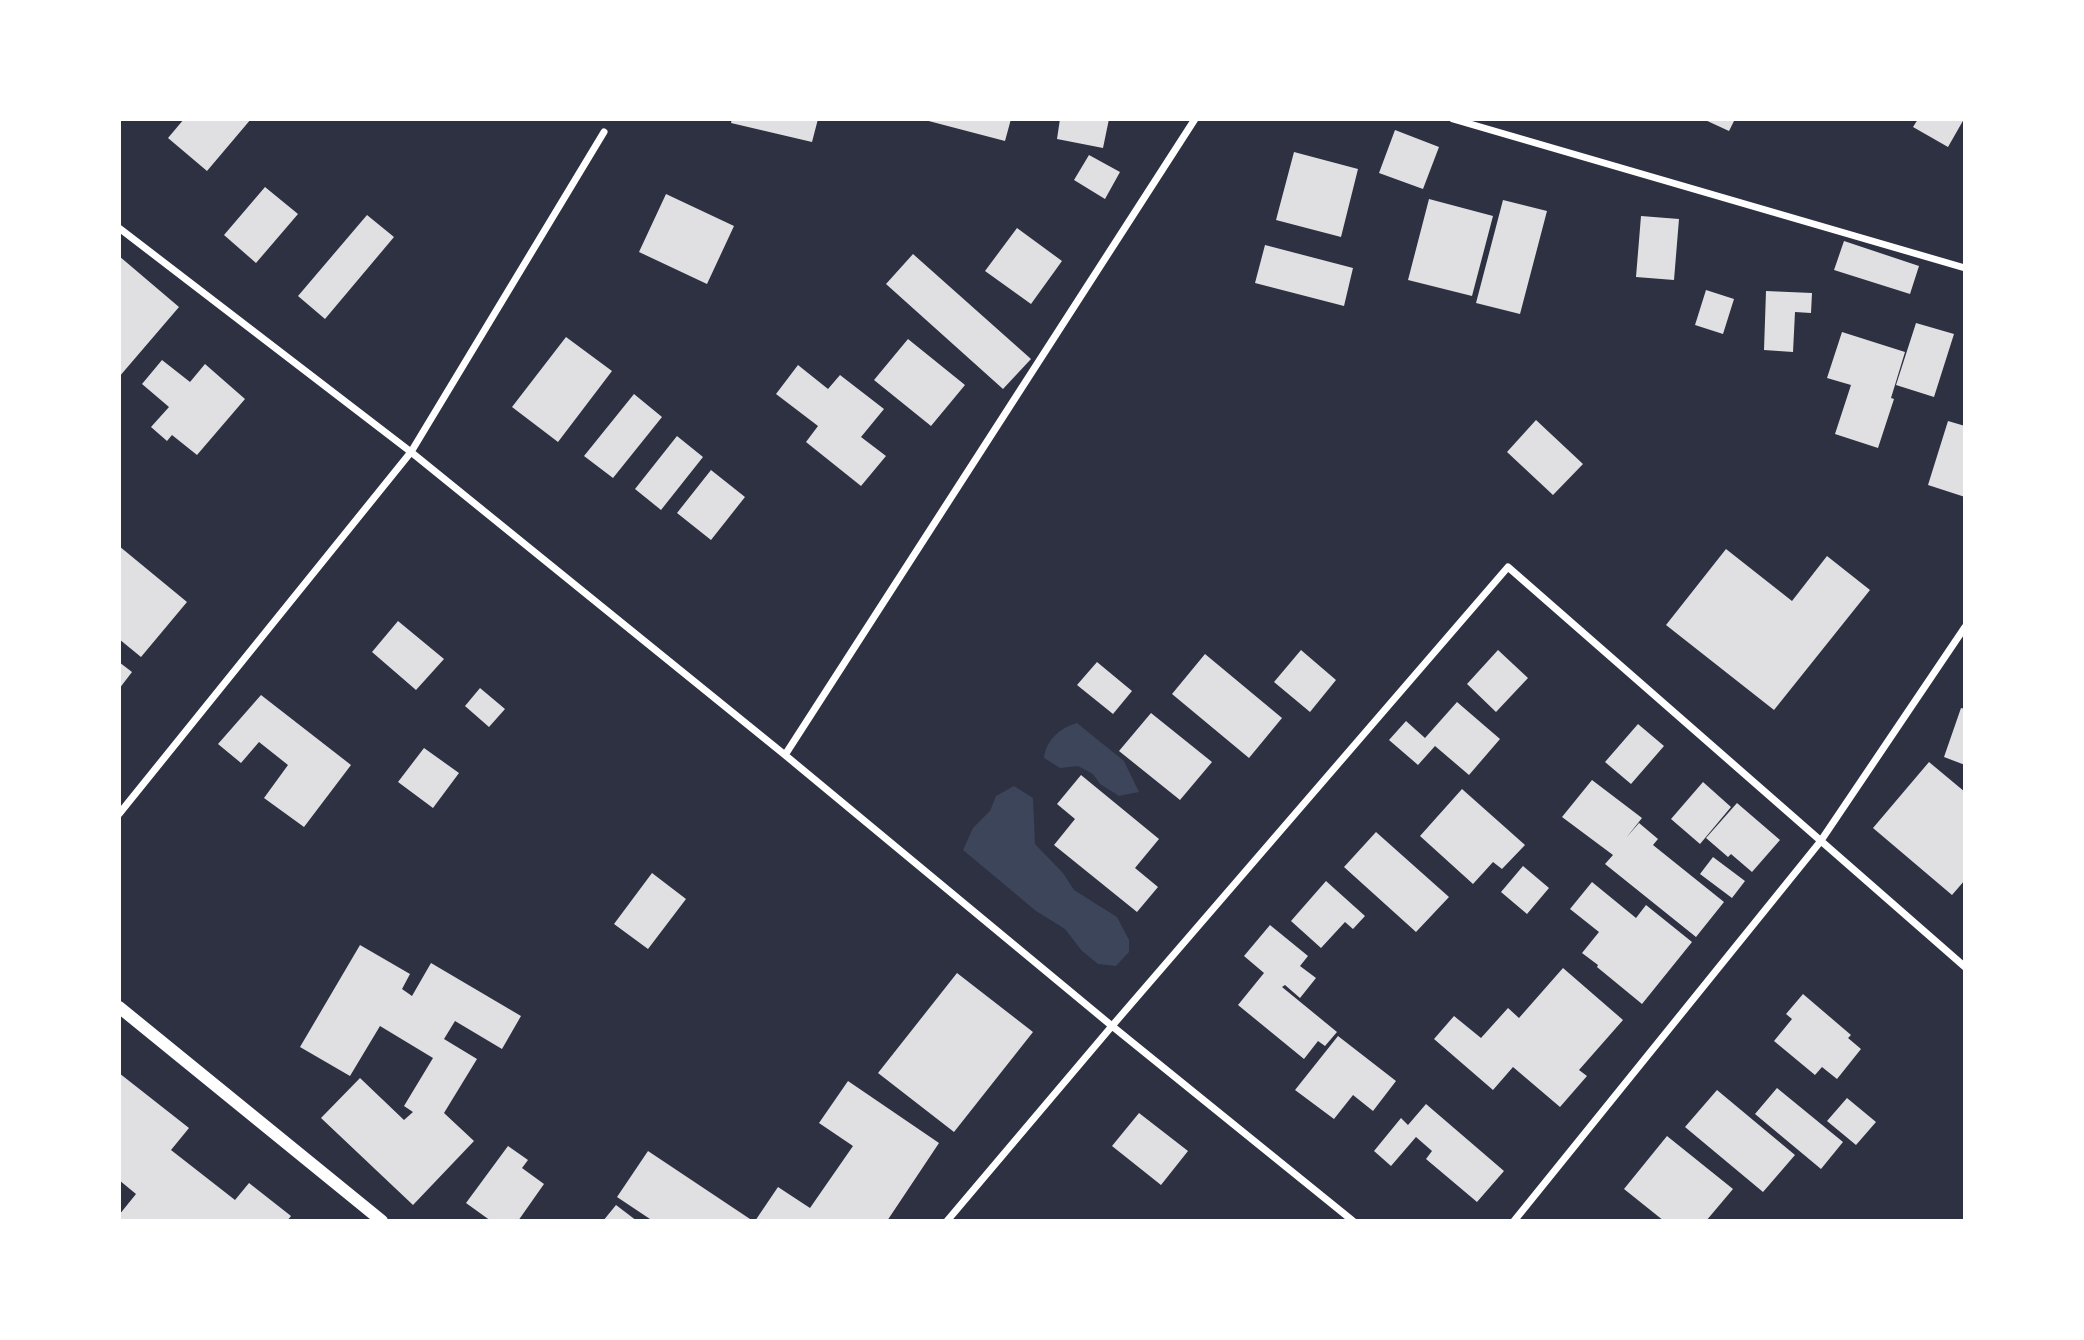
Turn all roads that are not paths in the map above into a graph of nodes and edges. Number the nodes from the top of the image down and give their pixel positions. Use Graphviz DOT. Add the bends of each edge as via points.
graph roads {
  1 [pos="1195,119"];
  2 [pos="1453,119"];
  3 [pos="604,132"];
  4 [pos="119,228"];
  5 [pos="1965,268"];
  6 [pos="411,452"];
  7 [pos="1965,628"];
  8 [pos="785,755"];
  9 [pos="119,814"];
  10 [pos="1820,842"];
  11 [pos="1965,967"];
  12 [pos="119,1007"];
  13 [pos="1112,1026"];
  14 [pos="382,1221"];
  15 [pos="947,1221"];
  16 [pos="1353,1221"];
  17 [pos="1514,1221"];
  1 -- 8 [label="street"];
  2 -- 5 [label="street"];
  3 -- 6 [label="street"];
  4 -- 6 [label="street"];
  6 -- 8 [label="street"];
  6 -- 9 [label="street"];
  7 -- 10 [label="street"];
  8 -- 13 [label="street"];
  10 -- 11 [label="street"];
  10 -- 13 [label="street" via="1508,566"];
  10 -- 17 [label="street"];
  12 -- 14 [label="street"];
  13 -- 15 [label="street"];
  13 -- 16 [label="street"];
}
